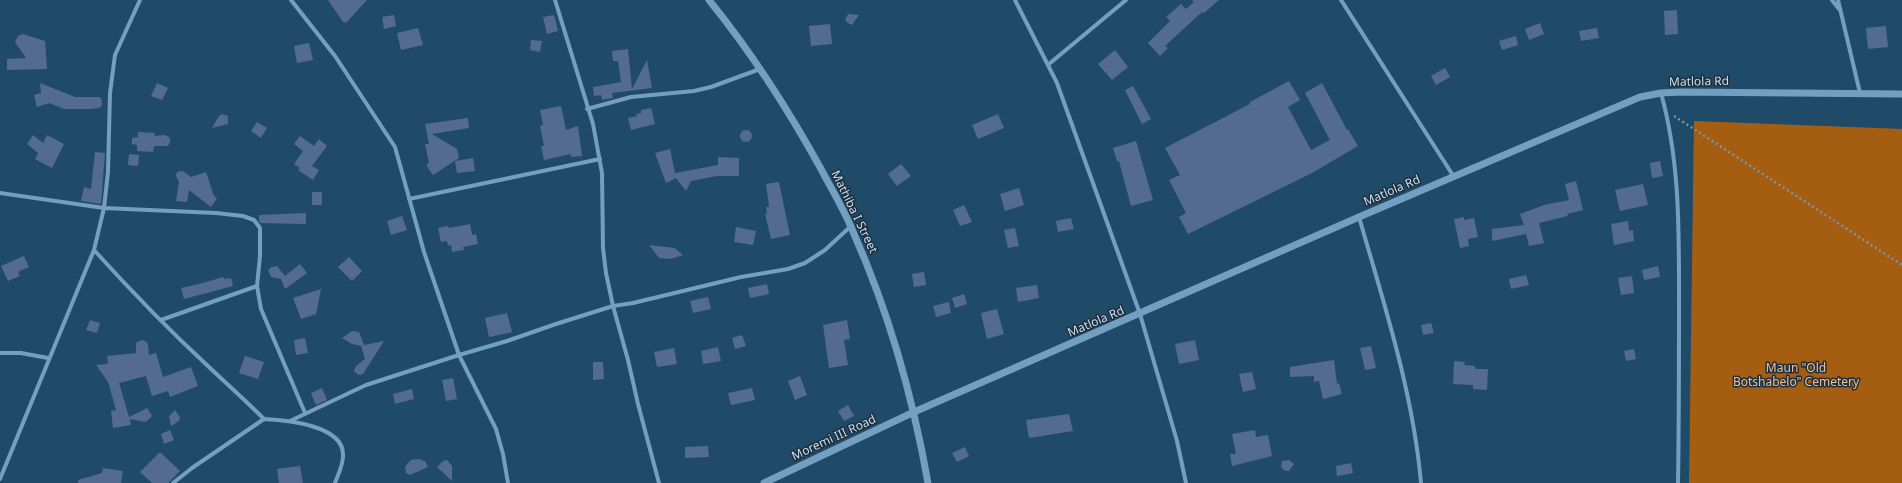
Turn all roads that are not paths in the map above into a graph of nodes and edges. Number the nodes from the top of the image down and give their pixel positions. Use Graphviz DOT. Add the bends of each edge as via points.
graph roads {
  1 [pos="140,0"];
  2 [pos="291,0"];
  3 [pos="554,0"];
  4 [pos="709,0"];
  5 [pos="1015,0"];
  6 [pos="1126,0"];
  7 [pos="1341,0"];
  8 [pos="1832,0"];
  9 [pos="1838,0"];
  10 [pos="1840,10"];
  11 [pos="1049,64"];
  12 [pos="761,68"];
  13 [pos="1860,92"];
  14 [pos="1661,93"];
  15 [pos="1902,94"];
  16 [pos="588,109"];
  17 [pos="600,159"];
  18 [pos="1454,177"];
  19 [pos="0,193"];
  20 [pos="409,199"];
  21 [pos="104,208"];
  22 [pos="1359,217"];
  23 [pos="851,226"];
  24 [pos="94,250"];
  25 [pos="257,286"];
  26 [pos="613,306"];
  27 [pos="1140,314"];
  28 [pos="161,320"];
  29 [pos="0,353"];
  30 [pos="459,355"];
  31 [pos="48,358"];
  32 [pos="914,412"];
  33 [pos="305,413"];
  34 [pos="264,419"];
  35 [pos="290,421"];
  36 [pos="0,479"];
  37 [pos="173,483"];
  38 [pos="335,483"];
  39 [pos="508,483"];
  40 [pos="659,483"];
  41 [pos="764,483"];
  42 [pos="928,483"];
  43 [pos="1186,483"];
  44 [pos="1421,483"];
  45 [pos="1678,483"];
  1 -- 21 [label="street" via="115,55 110,93 110,135"];
  2 -- 20 [label="street" via="335,56 395,147"];
  3 -- 16 [label="street"];
  4 -- 12 [label="street, Mathiba I Street"];
  5 -- 11 [label="street"];
  6 -- 11 [label="street"];
  7 -- 18 [label="street"];
  8 -- 10 [label="street"];
  9 -- 10 [label="street"];
  10 -- 13 [label="street"];
  11 -- 27 [label="street"];
  12 -- 16 [label="street" via="711,87 631,97"];
  12 -- 23 [label="street, Mathiba I Street" via="806,142"];
  13 -- 14 [label="street, Matlola Rd"];
  13 -- 15 [label="street, Matlola Rd"];
  14 -- 18 [label="street, Matlola Rd" via="1640,97"];
  14 -- 45 [label="street" via="1675,160 1679,238"];
  16 -- 17 [label="street"];
  17 -- 20 [label="street"];
  17 -- 26 [label="street" via="604,248"];
  18 -- 22 [label="street, Matlola Rd"];
  19 -- 21 [label="street"];
  20 -- 30 [label="street"];
  21 -- 24 [label="street"];
  21 -- 25 [label="street" via="216,212 254,220 260,228"];
  22 -- 27 [label="street, Matlola Rd"];
  22 -- 44 [label="street" via="1400,363 1413,424"];
  23 -- 26 [label="street" via="825,250 805,263 788,269"];
  23 -- 32 [label="street, Mathiba I Street" via="899,356"];
  24 -- 28 [label="street"];
  24 -- 31 [label="street"];
  25 -- 28 [label="street"];
  25 -- 33 [label="street" via="262,309"];
  26 -- 30 [label="street"];
  26 -- 40 [label="street"];
  27 -- 32 [label="street, Matlola Rd"];
  27 -- 43 [label="street"];
  28 -- 34 [label="street"];
  29 -- 31 [label="street" via="21,353"];
  30 -- 33 [label="street" via="366,385"];
  30 -- 39 [label="street" via="496,429"];
  31 -- 36 [label="street"];
  32 -- 41 [label="street, Moremi III Road"];
  32 -- 42 [label="street, Mathiba I Street"];
  33 -- 35 [label="street"];
  34 -- 35 [label="street"];
  34 -- 37 [label="street"];
  35 -- 38 [label="street" via="327,431 335,438 343,456"];
}
